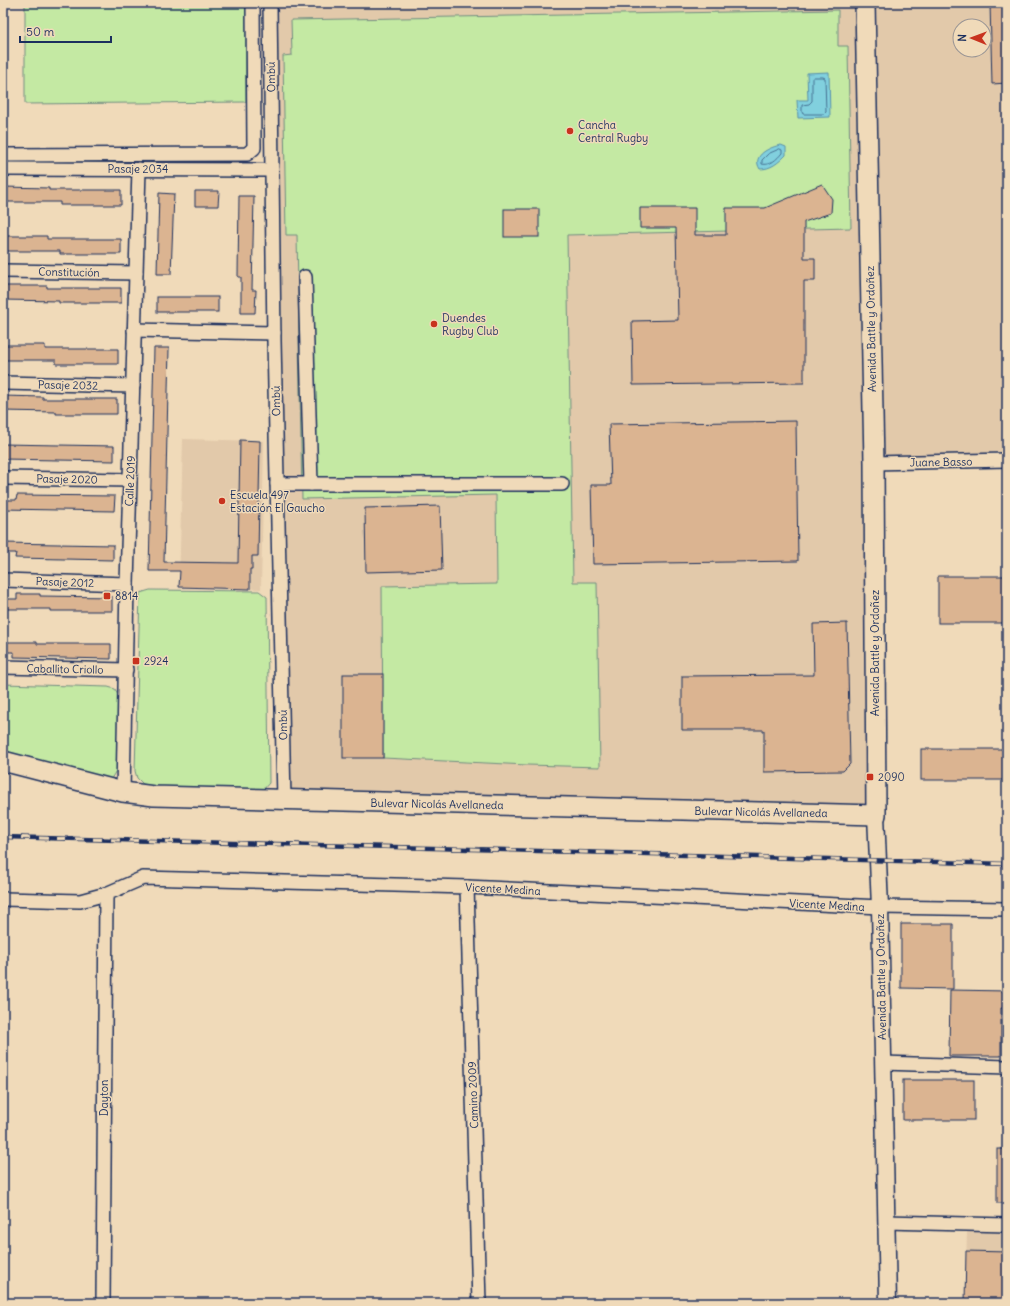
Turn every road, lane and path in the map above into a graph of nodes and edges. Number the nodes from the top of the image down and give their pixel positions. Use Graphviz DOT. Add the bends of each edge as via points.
graph roads {
  1 [pos="253,3"];
  2 [pos="270,3"];
  3 [pos="864,3"];
  4 [pos="3,155"];
  5 [pos="3,169"];
  6 [pos="139,169"];
  7 [pos="272,170"];
  8 [pos="3,271"];
  9 [pos="136,273"];
  10 [pos="305,277"];
  11 [pos="134,330"];
  12 [pos="274,333"];
  13 [pos="3,383"];
  14 [pos="133,386"];
  15 [pos="1007,460"];
  16 [pos="874,463"];
  17 [pos="3,478"];
  18 [pos="130,480"];
  19 [pos="278,484"];
  20 [pos="311,484"];
  21 [pos="562,484"];
  22 [pos="3,580"];
  23 [pos="127,584"];
  24 [pos="3,668"];
  25 [pos="126,670"];
  26 [pos="3,761"];
  27 [pos="123,792"];
  28 [pos="284,800"];
  29 [pos="876,815"];
  30 [pos="467,887"];
  31 [pos="106,894"];
  32 [pos="3,899"];
  33 [pos="880,907"];
  34 [pos="1007,909"];
  35 [pos="883,1063"];
  36 [pos="1007,1067"];
  37 [pos="886,1222"];
  38 [pos="1007,1225"];
  39 [pos="103,1303"];
  40 [pos="479,1303"];
  41 [pos="888,1303"];
  1 -- 4 [label="street" via="254,148 247,154"];
  2 -- 7 [label="street, Ombú"];
  3 -- 16 [label="main road, Avenida Battle y Ordoñez"];
  5 -- 6 [label="street, Pasaje 2034"];
  6 -- 7 [label="street, Pasaje 2034"];
  6 -- 9 [label="street, Calle 2019"];
  7 -- 12 [label="street, Ombú"];
  8 -- 9 [label="street, Constitución"];
  9 -- 11 [label="street, Calle 2019"];
  10 -- 20 [label="street"];
  11 -- 12 [label="street"];
  11 -- 14 [label="street, Calle 2019"];
  12 -- 19 [label="street, Ombú"];
  13 -- 14 [label="street, Pasaje 2032"];
  14 -- 18 [label="street, Calle 2019"];
  15 -- 16 [label="street, Juane Basso"];
  16 -- 29 [label="main road, Avenida Battle y Ordoñez"];
  17 -- 18 [label="street, Pasaje 2020"];
  18 -- 23 [label="street, Calle 2019"];
  19 -- 20 [label="street"];
  19 -- 28 [label="street, Ombú"];
  20 -- 21 [label="street"];
  22 -- 23 [label="street, Pasaje 2012"];
  23 -- 25 [label="street, Calle 2019"];
  24 -- 25 [label="street, Caballito Criollo"];
  25 -- 27 [label="street, Calle 2019"];
  26 -- 27 [label="main road, Bulevar Nicolás Avellaneda"];
  27 -- 28 [label="main road, Bulevar Nicolás Avellaneda" via="154,796"];
  28 -- 29 [label="main road, Bulevar Nicolás Avellaneda"];
  29 -- 33 [label="street, Avenida Battle y Ordoñez"];
  30 -- 31 [label="street, Vicente Medina" via="143,878"];
  30 -- 33 [label="street, Vicente Medina"];
  30 -- 40 [label="street, Camino 2009"];
  31 -- 32 [label="street, Vicente Medina" via="80,901"];
  31 -- 39 [label="street, Dayton"];
  33 -- 34 [label="street, Vicente Medina"];
  33 -- 35 [label="street, Avenida Battle y Ordoñez"];
  35 -- 36 [label="street"];
  35 -- 37 [label="street, Avenida Battle y Ordoñez"];
  37 -- 38 [label="street"];
  37 -- 41 [label="street, Avenida Battle y Ordoñez"];
}
